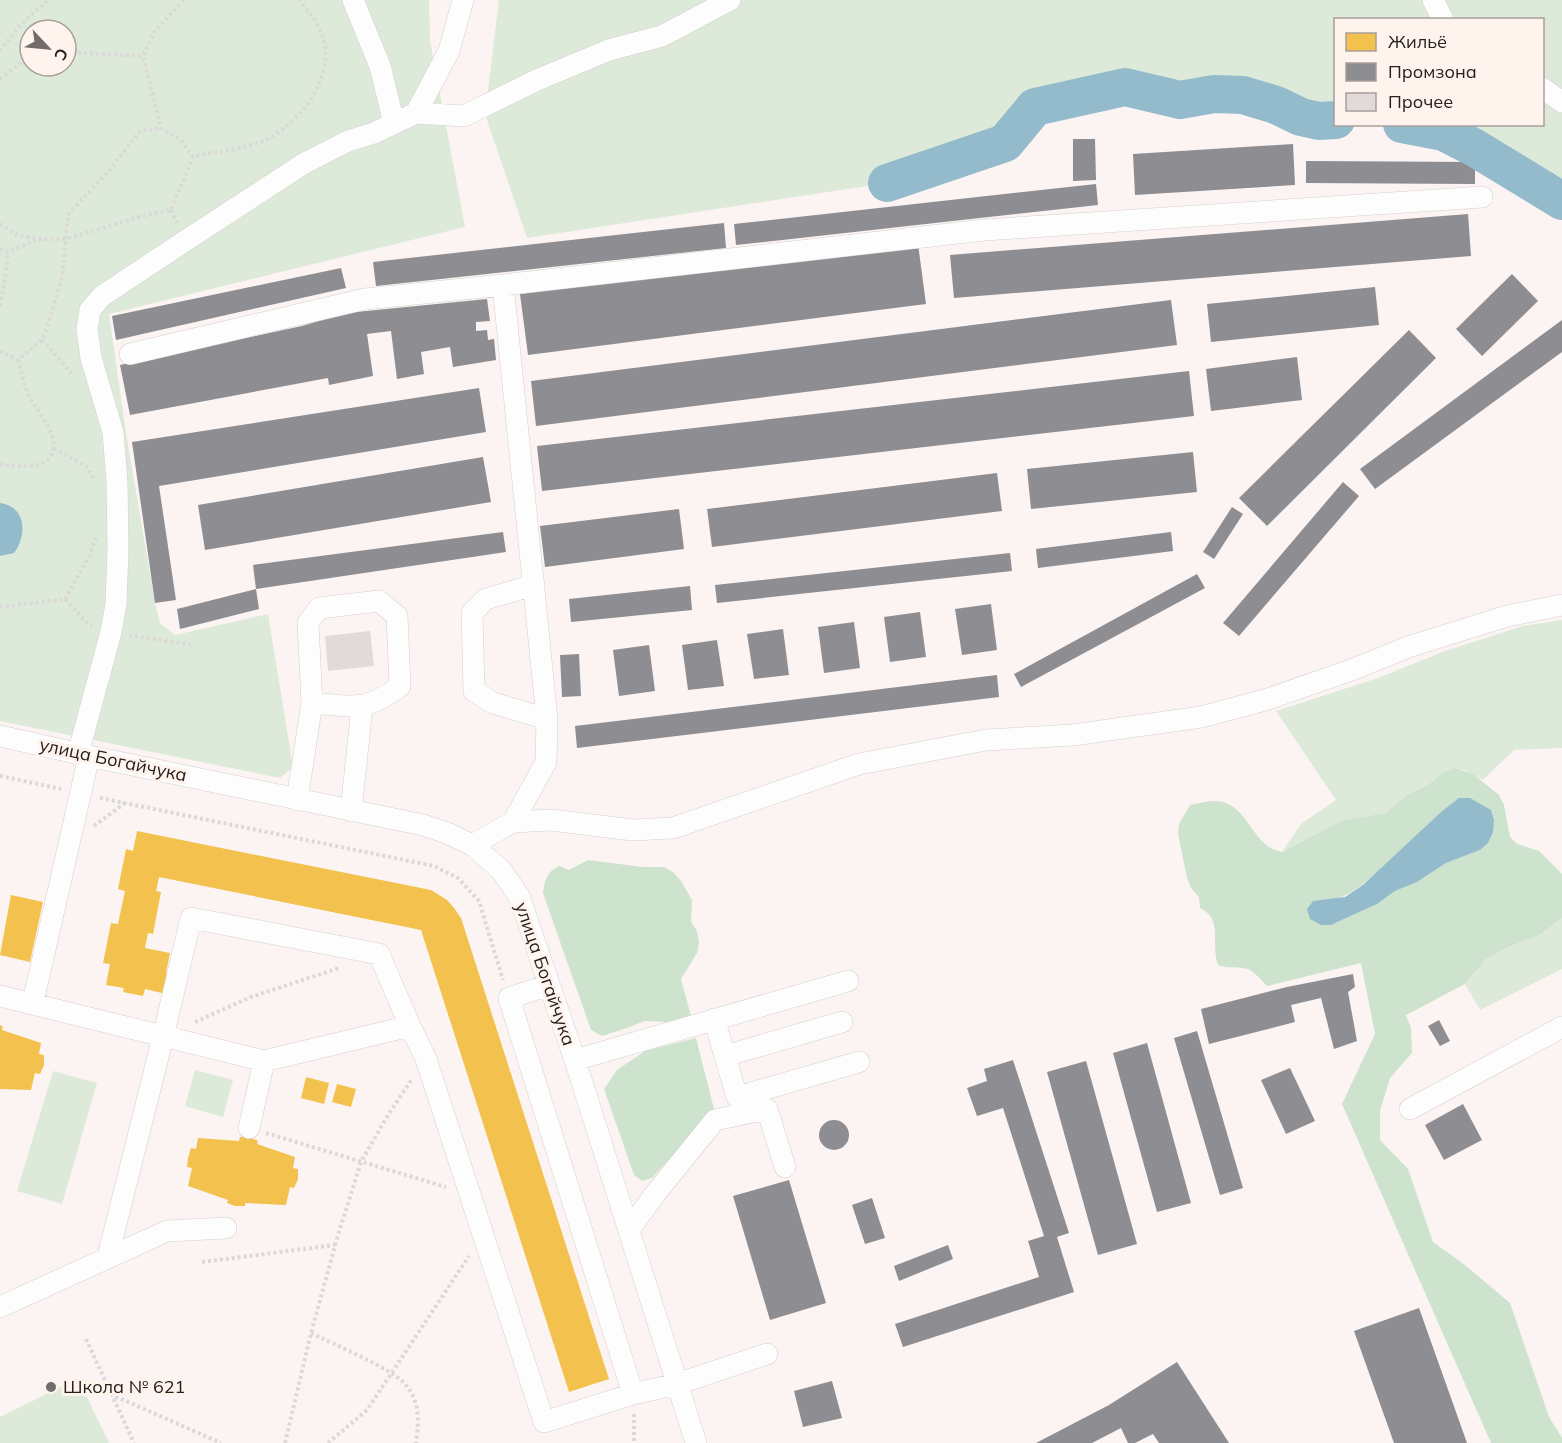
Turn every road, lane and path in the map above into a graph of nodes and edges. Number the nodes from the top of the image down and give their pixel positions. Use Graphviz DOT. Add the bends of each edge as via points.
graph roads {
  1 [pos="48,0"];
  2 [pos="184,0"];
  3 [pos="299,0"];
  4 [pos="353,0"];
  5 [pos="463,0"];
  6 [pos="730,0"];
  7 [pos="1433,0"];
  8 [pos="1442,18"];
  9 [pos="0,51"];
  10 [pos="78,53"];
  11 [pos="143,56"];
  12 [pos="18,66"];
  13 [pos="1,77"];
  14 [pos="1544,89"];
  15 [pos="1562,102"];
  16 [pos="416,113"];
  17 [pos="394,123"];
  18 [pos="161,128"];
  19 [pos="192,158"];
  20 [pos="1482,197"];
  21 [pos="0,224"];
  22 [pos="38,239"];
  23 [pos="66,239"];
  24 [pos="0,249"];
  25 [pos="8,252"];
  26 [pos="503,285"];
  27 [pos="0,306"];
  28 [pos="42,340"];
  29 [pos="0,351"];
  30 [pos="130,354"];
  31 [pos="18,360"];
  32 [pos="77,380"];
  33 [pos="54,448"];
  34 [pos="0,464"];
  35 [pos="95,467"];
  36 [pos="94,476"];
  37 [pos="97,487"];
  38 [pos="97,532"];
  39 [pos="534,585"];
  40 [pos="65,599"];
  41 [pos="1562,605"];
  42 [pos="312,703"];
  43 [pos="362,707"];
  44 [pos="547,719"];
  45 [pos="1,741"];
  46 [pos="84,755"];
  47 [pos="0,776"];
  48 [pos="82,794"];
  49 [pos="297,800"];
  50 [pos="125,803"];
  51 [pos="351,811"];
  52 [pos="513,822"];
  53 [pos="70,845"];
  54 [pos="472,845"];
  55 [pos="347,965"];
  56 [pos="849,981"];
  57 [pos="549,985"];
  58 [pos="0,996"];
  59 [pos="509,998"];
  60 [pos="33,1002"];
  61 [pos="714,1020"];
  62 [pos="842,1022"];
  63 [pos="410,1026"];
  64 [pos="1562,1027"];
  65 [pos="163,1037"];
  66 [pos="725,1056"];
  67 [pos="426,1059"];
  68 [pos="575,1060"];
  69 [pos="264,1061"];
  70 [pos="859,1062"];
  71 [pos="1410,1109"];
  72 [pos="249,1128"];
  73 [pos="361,1162"];
  74 [pos="785,1167"];
  75 [pos="470,1194"];
  76 [pos="226,1228"];
  77 [pos="630,1230"];
  78 [pos="483,1236"];
  79 [pos="335,1245"];
  80 [pos="108,1256"];
  81 [pos="202,1262"];
  82 [pos="0,1307"];
  83 [pos="311,1334"];
  84 [pos="86,1339"];
  85 [pos="767,1354"];
  86 [pos="390,1373"];
  87 [pos="677,1384"];
  88 [pos="110,1394"];
  89 [pos="633,1394"];
  90 [pos="134,1443"];
  91 [pos="221,1443"];
  92 [pos="285,1443"];
  93 [pos="328,1443"];
  94 [pos="416,1443"];
  95 [pos="634,1443"];
  96 [pos="696,1443"];
  1 -- 9 [label="path" via="21,24"];
  2 -- 11 [label="path" via="154,32"];
  3 -- 19 [label="path" via="321,31 325,51 323,73 306,107 266,139"];
  4 -- 17 [label="street" via="380,66"];
  5 -- 16 [label="street" via="449,51"];
  6 -- 16 [label="street" via="662,36 609,50 464,116"];
  7 -- 8 [label="street"];
  10 -- 11 [label="path"];
  11 -- 18 [label="path"];
  12 -- 13 [label="path"];
  14 -- 15 [label="street"];
  16 -- 17 [label="street"];
  17 -- 46 [label="street" via="303,164 102,296 90,310 87,329 91,358 113,432 118,550 116,604"];
  18 -- 19 [label="path" via="181,140"];
  18 -- 23 [label="path" via="140,131 68,215"];
  19 -- 23 [label="path" via="171,210"];
  20 -- 26 [label="street" via="984,230"];
  21 -- 22 [label="path" via="17,235"];
  22 -- 23 [label="path"];
  22 -- 25 [label="path"];
  23 -- 28 [label="path" via="62,277"];
  24 -- 25 [label="path"];
  25 -- 27 [label="path"];
  26 -- 30 [label="street" via="365,298"];
  26 -- 39 [label="street"];
  28 -- 31 [label="path"];
  28 -- 32 [label="path"];
  29 -- 31 [label="path"];
  31 -- 33 [label="path" via="27,390 49,429"];
  33 -- 34 [label="path" via="51,457 28,467"];
  33 -- 36 [label="path" via="87,467"];
  35 -- 36 [label="path"];
  36 -- 37 [label="path"];
  38 -- 40 [label="path" via="89,557"];
  39 -- 44 [label="street"];
  39 -- 44 [label="street" via="486,599 472,613 474,691 493,703"];
  41 -- 52 [label="street" via="1507,616 1408,647 1265,700 1201,717 1073,735 986,740 859,765 673,828 633,830 551,820"];
  42 -- 43 [label="street"];
  42 -- 43 [label="street" via="308,623 319,608 379,601 397,616 400,687"];
  42 -- 49 [label="street"];
  43 -- 51 [label="street"];
  44 -- 52 [label="street" via="546,762"];
  45 -- 46 [label="street, улица Богайчука"];
  46 -- 48 [label="street"];
  46 -- 49 [label="street, улица Богайчука"];
  47 -- 48 [label="path"];
  48 -- 50 [label="path"];
  48 -- 53 [label="street"];
  49 -- 51 [label="street, улица Богайчука"];
  50 -- 53 [label="path"];
  50 -- 59 [label="path" via="434,866 458,878 479,901"];
  51 -- 54 [label="street, улица Богайчука" via="423,825"];
  52 -- 54 [label="street"];
  53 -- 60 [label="street"];
  54 -- 57 [label="street, улица Богайчука" via="501,870 519,896"];
  55 -- 65 [label="path" via="251,997"];
  56 -- 61 [label="street"];
  57 -- 59 [label="street"];
  57 -- 68 [label="street, улица Богайчука"];
  58 -- 60 [label="street"];
  59 -- 89 [label="street"];
  60 -- 65 [label="street"];
  61 -- 66 [label="street"];
  61 -- 68 [label="street"];
  62 -- 66 [label="street"];
  63 -- 65 [label="street" via="379,954 191,918"];
  63 -- 67 [label="street"];
  63 -- 69 [label="street"];
  64 -- 71 [label="street"];
  65 -- 69 [label="street"];
  65 -- 80 [label="street"];
  66 -- 70 [label="street" via="737,1097"];
  67 -- 73 [label="path"];
  67 -- 75 [label="street"];
  68 -- 77 [label="street, улица Богайчука"];
  69 -- 72 [label="street"];
  72 -- 73 [label="path"];
  73 -- 75 [label="path"];
  73 -- 79 [label="path"];
  74 -- 77 [label="street" via="767,1109 715,1120"];
  75 -- 78 [label="street"];
  76 -- 80 [label="street" via="167,1231"];
  77 -- 87 [label="street, улица Богайчука"];
  78 -- 86 [label="path"];
  78 -- 89 [label="street" via="544,1422"];
  79 -- 81 [label="path"];
  79 -- 83 [label="path"];
  80 -- 82 [label="street"];
  83 -- 86 [label="path"];
  83 -- 92 [label="path"];
  84 -- 88 [label="path"];
  85 -- 87 [label="street"];
  86 -- 93 [label="path" via="367,1410"];
  86 -- 94 [label="path" via="405,1383 413,1395 418,1411"];
  87 -- 89 [label="street"];
  87 -- 96 [label="street, улица Богайчука"];
  88 -- 90 [label="path"];
  88 -- 91 [label="path"];
  89 -- 95 [label="path"];
}
